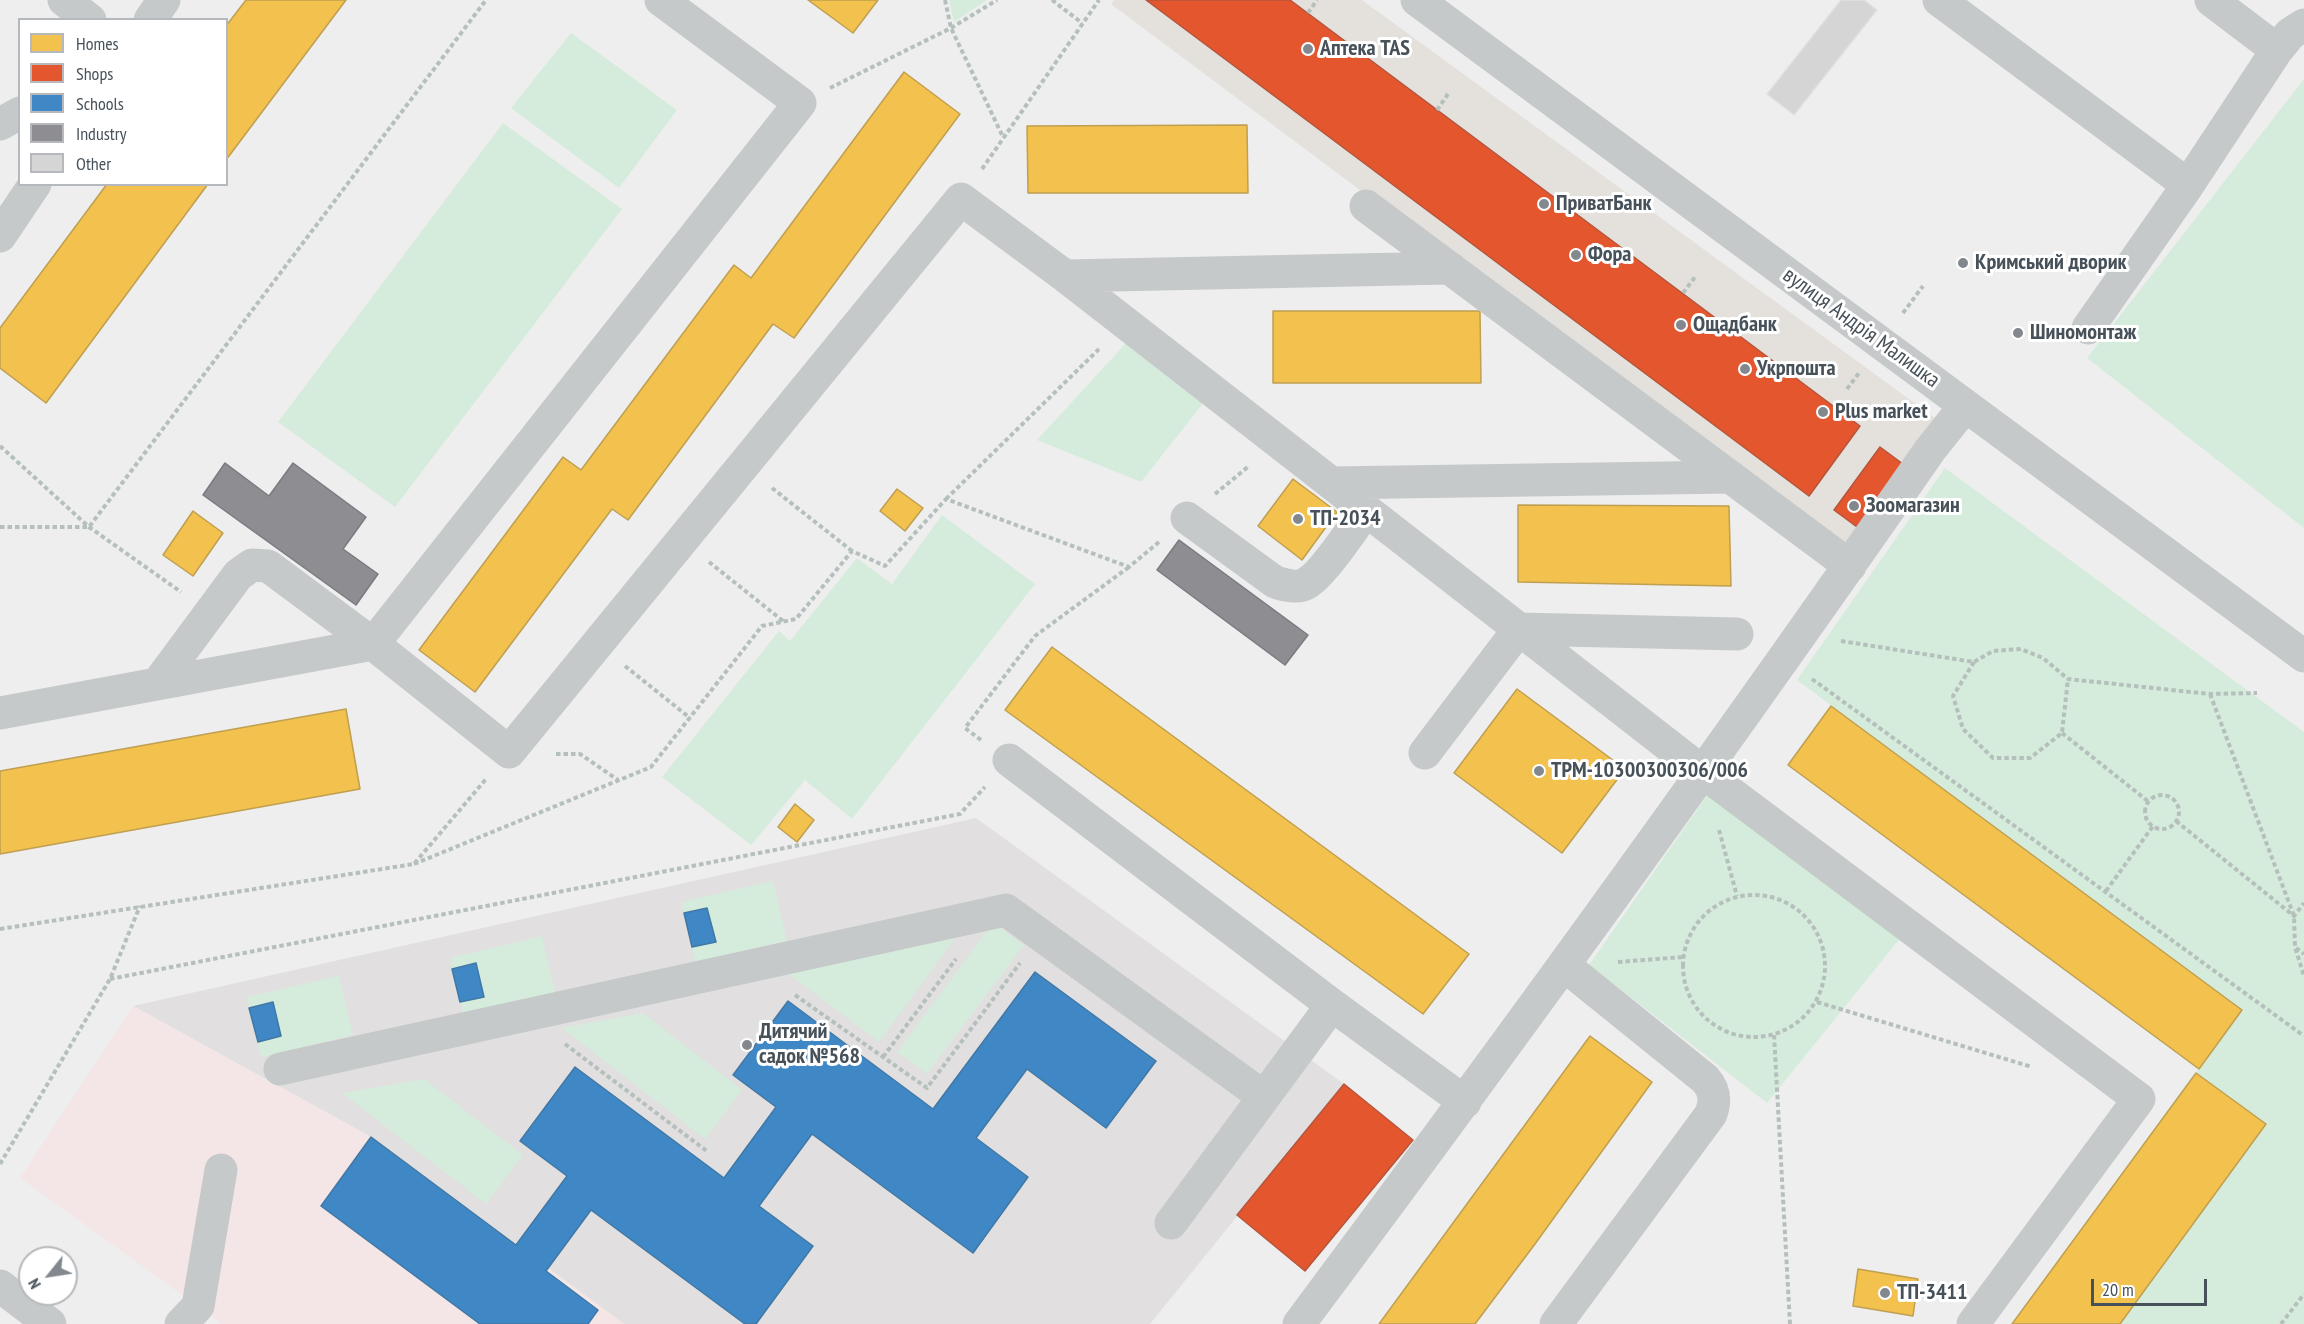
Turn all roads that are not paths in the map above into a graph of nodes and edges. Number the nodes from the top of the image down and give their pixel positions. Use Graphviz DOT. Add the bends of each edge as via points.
graph roads {
  1 [pos="64,0"];
  2 [pos="164,0"];
  3 [pos="661,0"];
  4 [pos="1417,0"];
  5 [pos="1939,0"];
  6 [pos="2211,0"];
  7 [pos="87,18"];
  8 [pos="151,18"];
  9 [pos="2304,25"];
  10 [pos="2277,50"];
  11 [pos="18,114"];
  12 [pos="0,124"];
  13 [pos="2188,185"];
  14 [pos="34,186"];
  15 [pos="1366,206"];
  16 [pos="0,236"];
  17 [pos="1450,268"];
  18 [pos="1065,276"];
  19 [pos="2088,328"];
  20 [pos="1965,406"];
  21 [pos="1731,477"];
  22 [pos="1331,483"];
  23 [pos="1366,510"];
  24 [pos="1187,518"];
  25 [pos="1850,566"];
  26 [pos="1519,629"];
  27 [pos="1737,634"];
  28 [pos="373,644"];
  29 [pos="2304,656"];
  30 [pos="158,683"];
  31 [pos="0,713"];
  32 [pos="1425,753"];
  33 [pos="1009,760"];
  34 [pos="1704,773"];
  35 [pos="1565,966"];
  36 [pos="1332,1005"];
  37 [pos="280,1069"];
  38 [pos="1264,1097"];
  39 [pos="1465,1102"];
  40 [pos="221,1170"];
  41 [pos="1171,1223"];
  42 [pos="0,1287"];
  43 [pos="50,1324"];
  44 [pos="181,1324"];
  45 [pos="1299,1324"];
  46 [pos="1556,1324"];
  47 [pos="1973,1324"];
  1 -- 7 [label="street"];
  2 -- 8 [label="street"];
  3 -- 28 [label="street" via="800,103"];
  4 -- 20 [label="street, вулиця Андрія Малишка"];
  5 -- 13 [label="street"];
  6 -- 10 [label="street"];
  9 -- 10 [label="street"];
  10 -- 13 [label="street"];
  11 -- 12 [label="street"];
  13 -- 19 [label="street"];
  14 -- 16 [label="street"];
  15 -- 17 [label="street"];
  17 -- 18 [label="street"];
  17 -- 21 [label="street"];
  18 -- 22 [label="street"];
  18 -- 28 [label="street" via="962,199 509,752"];
  20 -- 25 [label="street"];
  20 -- 29 [label="street, вулиця Андрія Малишка"];
  21 -- 22 [label="street"];
  21 -- 25 [label="street"];
  22 -- 23 [label="street"];
  23 -- 24 [label="street" via="1318,574 1306,584 1292,586 1275,582"];
  23 -- 26 [label="street"];
  25 -- 34 [label="street"];
  26 -- 27 [label="street"];
  26 -- 32 [label="street"];
  26 -- 34 [label="street"];
  28 -- 30 [label="street"];
  28 -- 30 [label="street" via="268,566 252,565 238,575"];
  30 -- 31 [label="street"];
  33 -- 36 [label="street"];
  34 -- 35 [label="street"];
  34 -- 47 [label="street" via="2139,1099"];
  35 -- 39 [label="street"];
  35 -- 46 [label="street" via="1705,1079 1712,1087 1714,1106"];
  36 -- 38 [label="street"];
  36 -- 39 [label="street"];
  37 -- 38 [label="street" via="1006,910"];
  38 -- 41 [label="street"];
  39 -- 45 [label="street"];
  40 -- 44 [label="street" via="198,1306"];
  42 -- 43 [label="street"];
}
